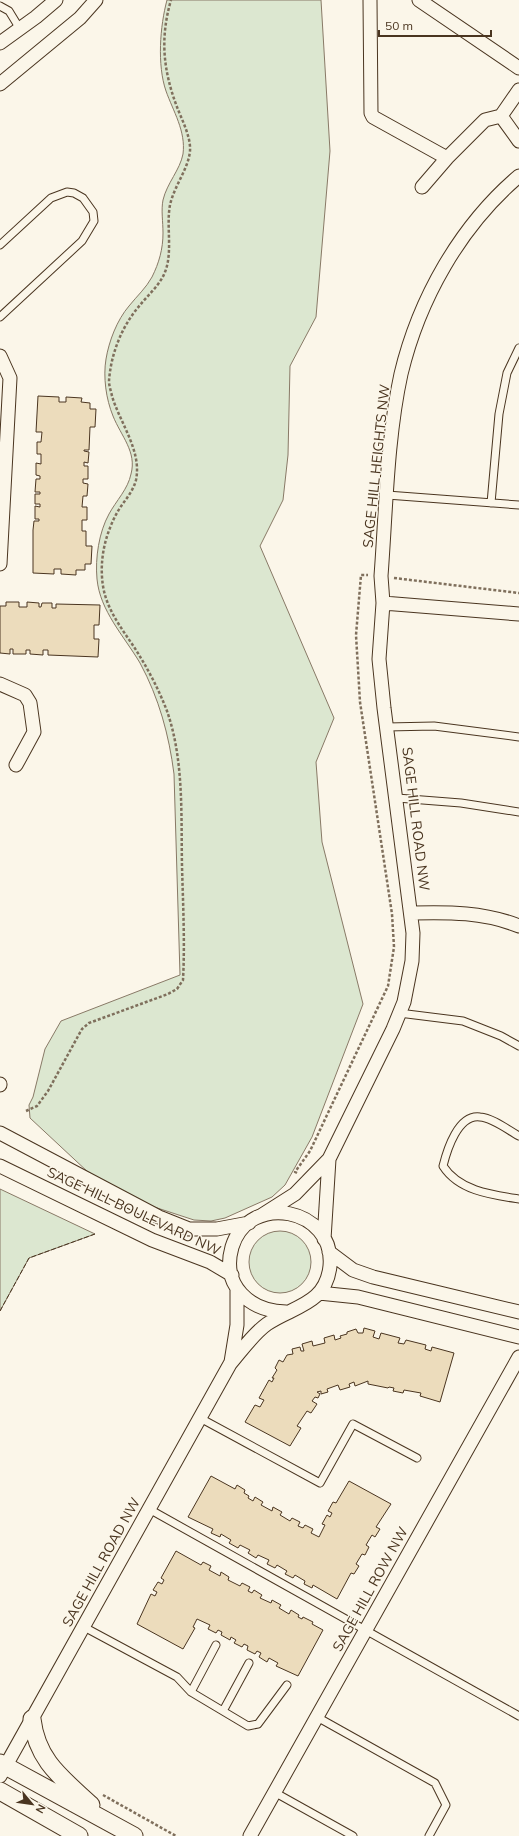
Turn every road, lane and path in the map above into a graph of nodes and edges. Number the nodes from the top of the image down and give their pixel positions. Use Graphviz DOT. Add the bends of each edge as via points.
graph roads {
  1 [pos="56,0"];
  2 [pos="96,0"];
  3 [pos="171,0"];
  4 [pos="370,0"];
  5 [pos="419,0"];
  6 [pos="0,6"];
  7 [pos="20,29"];
  8 [pos="0,44"];
  9 [pos="519,68"];
  10 [pos="0,84"];
  11 [pos="519,90"];
  12 [pos="501,116"];
  13 [pos="519,141"];
  14 [pos="447,158"];
  15 [pos="519,176"];
  16 [pos="422,187"];
  17 [pos="0,245"];
  18 [pos="0,318"];
  19 [pos="519,348"];
  20 [pos="0,356"];
  21 [pos="387,495"];
  22 [pos="491,503"];
  23 [pos="519,505"];
  24 [pos="0,564"];
  25 [pos="381,576"];
  26 [pos="519,593"];
  27 [pos="383,603"];
  28 [pos="519,614"];
  29 [pos="0,684"];
  30 [pos="387,727"];
  31 [pos="519,737"];
  32 [pos="16,765"];
  33 [pos="397,798"];
  34 [pos="519,812"];
  35 [pos="412,913"];
  36 [pos="519,926"];
  37 [pos="399,1013"];
  38 [pos="519,1046"];
  39 [pos="26,1111"];
  40 [pos="0,1134"];
  41 [pos="519,1136"];
  42 [pos="329,1159"];
  43 [pos="0,1166"];
  44 [pos="307,1182"];
  45 [pos="519,1198"];
  46 [pos="262,1215"];
  47 [pos="249,1223"];
  48 [pos="324,1239"];
  49 [pos="329,1252"];
  50 [pos="232,1275"];
  51 [pos="237,1288"];
  52 [pos="319,1293"];
  53 [pos="286,1312"];
  54 [pos="519,1312"];
  55 [pos="519,1336"];
  56 [pos="519,1357"];
  57 [pos="230,1364"];
  58 [pos="200,1418"];
  59 [pos="417,1458"];
  60 [pos="149,1509"];
  61 [pos="84,1627"];
  62 [pos="366,1630"];
  63 [pos="216,1645"];
  64 [pos="249,1663"];
  65 [pos="287,1685"];
  66 [pos="191,1692"];
  67 [pos="223,1711"];
  68 [pos="519,1716"];
  69 [pos="317,1717"];
  70 [pos="32,1719"];
  71 [pos="2,1768"];
  72 [pos="0,1791"];
  73 [pos="274,1792"];
  74 [pos="110,1823"];
  75 [pos="77,1835"];
  76 [pos="134,1836"];
  77 [pos="250,1836"];
  78 [pos="353,1836"];
  79 [pos="429,1836"];
  1 -- 7 [label="street"];
  2 -- 10 [label="street" via="80,18"];
  3 -- 39 [label="path" via="165,20 163,44 170,89 190,148 170,208 165,273 125,324 114,358 109,383 115,406 134,452 137,464 136,482 109,528 101,567 109,609 136,650 158,691 167,711 174,738 181,800 183,980 177,989 168,994 89,1023 82,1029 37,1106"];
  4 -- 14 [label="street" via="371,113 373,117"];
  5 -- 9 [label="street"];
  6 -- 7 [label="lane" via="9,11"];
  7 -- 8 [label="street"];
  11 -- 12 [label="street"];
  12 -- 13 [label="street"];
  12 -- 14 [label="street" via="484,120"];
  14 -- 16 [label="street"];
  15 -- 21 [label="street, SAGE HILL HEIGHTS NW" via="484,211 464,238 430,292 420,314 401,374"];
  17 -- 18 [label="lane" via="51,198 67,192 83,198 93,212 94,221 82,241"];
  19 -- 22 [label="lane" via="507,373 499,414"];
  20 -- 24 [label="street" via="10,378"];
  21 -- 22 [label="lane"];
  21 -- 25 [label="street, SAGE HILL HEIGHTS NW"];
  22 -- 23 [label="lane"];
  25 -- 26 [label="path"];
  25 -- 27 [label="street, SAGE HILL HEIGHTS NW"];
  25 -- 44 [label="path" via="361,575 356,635 360,702 392,914 394,948 388,986 310,1151 295,1172"];
  27 -- 28 [label="street"];
  27 -- 30 [label="street, SAGE HILL ROAD NW" via="379,659"];
  29 -- 32 [label="street" via="25,695 30,703 34,732"];
  30 -- 31 [label="lane" via="434,726"];
  30 -- 33 [label="street, SAGE HILL ROAD NW"];
  33 -- 34 [label="lane" via="461,803"];
  33 -- 35 [label="street, SAGE HILL ROAD NW"];
  35 -- 36 [label="street" via="477,914"];
  35 -- 37 [label="street, SAGE HILL ROAD NW" via="412,961 404,1002"];
  37 -- 38 [label="lane" via="464,1020"];
  37 -- 42 [label="street, SAGE HILL ROAD NW"];
  40 -- 47 [label="street, SAGE HILL BOULEVARD NW" via="159,1217 189,1228 218,1229"];
  41 -- 45 [label="lane" via="478,1116 466,1121 455,1133 443,1166 449,1176 463,1185 494,1196"];
  42 -- 44 [label="street, SAGE HILL ROAD NW"];
  42 -- 48 [label="street, SAGE HILL ROAD NW"];
  43 -- 50 [label="street, SAGE HILL BOULEVARD NW" via="152,1240 210,1262"];
  44 -- 46 [label="street, SAGE HILL ROAD NW" via="295,1194"];
  46 -- 47 [label="street"];
  46 -- 48 [label="street" via="276,1212 291,1213 304,1218 316,1227"];
  47 -- 50 [label="street" via="232,1246"];
  48 -- 49 [label="street"];
  49 -- 52 [label="street" via="327,1279"];
  49 -- 54 [label="street" via="353,1270 373,1277"];
  50 -- 51 [label="street"];
  51 -- 53 [label="street" via="246,1299 258,1307"];
  51 -- 57 [label="street, SAGE HILL ROAD NW" via="237,1325"];
  52 -- 53 [label="street" via="300,1308"];
  52 -- 55 [label="street" via="358,1297"];
  53 -- 57 [label="street, SAGE HILL ROAD NW" via="266,1325"];
  56 -- 62 [label="street, SAGE HILL ROW NW"];
  57 -- 58 [label="street, SAGE HILL ROAD NW"];
  58 -- 59 [label="lane" via="320,1484 353,1424"];
  58 -- 60 [label="street, SAGE HILL ROAD NW"];
  60 -- 61 [label="street, SAGE HILL ROAD NW"];
  60 -- 62 [label="lane"];
  61 -- 66 [label="lane" via="177,1677"];
  61 -- 70 [label="street, SAGE HILL ROAD NW"];
  62 -- 68 [label="lane"];
  62 -- 69 [label="street, SAGE HILL ROW NW"];
  63 -- 66 [label="lane"];
  64 -- 67 [label="lane"];
  65 -- 67 [label="lane" via="258,1724 248,1726"];
  66 -- 67 [label="lane"];
  69 -- 73 [label="street, SAGE HILL ROW NW"];
  69 -- 79 [label="lane" via="435,1783 446,1805"];
  70 -- 71 [label="street, SAGE HILL ROAD NW"];
  70 -- 74 [label="street" via="36,1740 52,1769"];
  71 -- 74 [label="street"];
  72 -- 75 [label="street"];
  73 -- 77 [label="street, SAGE HILL ROW NW"];
  73 -- 78 [label="lane"];
  74 -- 76 [label="street"];
}
